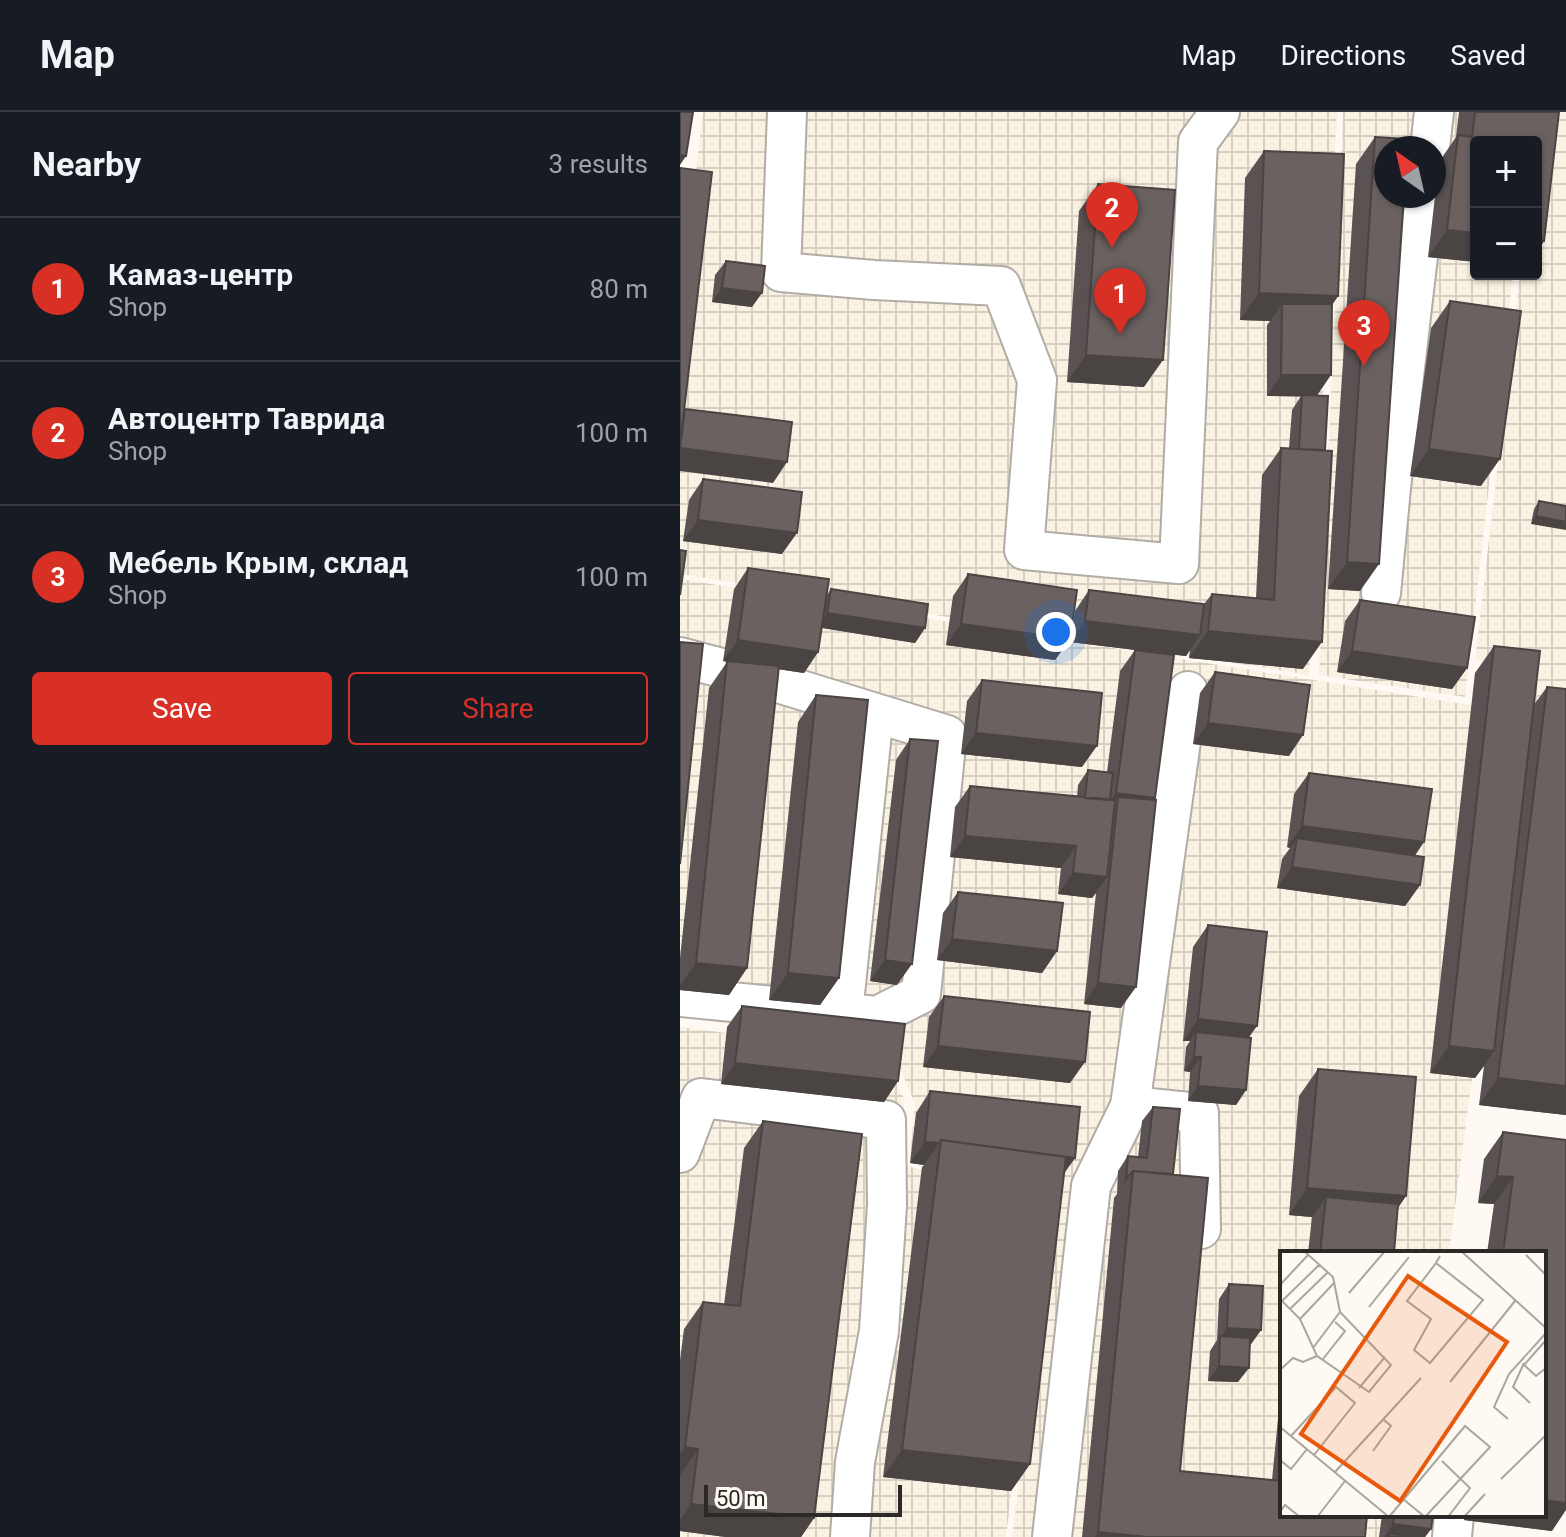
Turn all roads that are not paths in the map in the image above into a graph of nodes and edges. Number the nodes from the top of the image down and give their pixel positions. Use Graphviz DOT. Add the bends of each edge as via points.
graph roads {
  1 [pos="787,112"];
  2 [pos="1220,112"];
  3 [pos="1434,112"];
  4 [pos="1431,136"];
  5 [pos="1424,208"];
  6 [pos="1381,593"];
  7 [pos="680,657"];
  8 [pos="1188,691"];
  9 [pos="874,713"];
  10 [pos="680,997"];
  11 [pos="843,1013"];
  12 [pos="1130,1106"];
  13 [pos="680,1153"];
  14 [pos="1200,1261"];
  15 [pos="1454,1517"];
  16 [pos="850,1537"];
  17 [pos="1052,1537"];
  18 [pos="1452,1537"];
  1 -- 2 [label="lane" via="781,272 1001,286 1037,380 1024,550 1179,564 1198,142"];
  3 -- 4 [label="lane"];
  5 -- 6 [label="lane"];
  7 -- 9 [label="lane"];
  8 -- 12 [label="lane"];
  9 -- 11 [label="lane"];
  9 -- 11 [label="lane" via="947,735 923,979 921,994 877,1016"];
  10 -- 11 [label="lane"];
  12 -- 14 [label="lane" via="1199,1113"];
  12 -- 17 [label="lane" via="1091,1186"];
  13 -- 16 [label="lane" via="701,1098 886,1120 879,1331 855,1462"];
  15 -- 18 [label="lane"];
}
